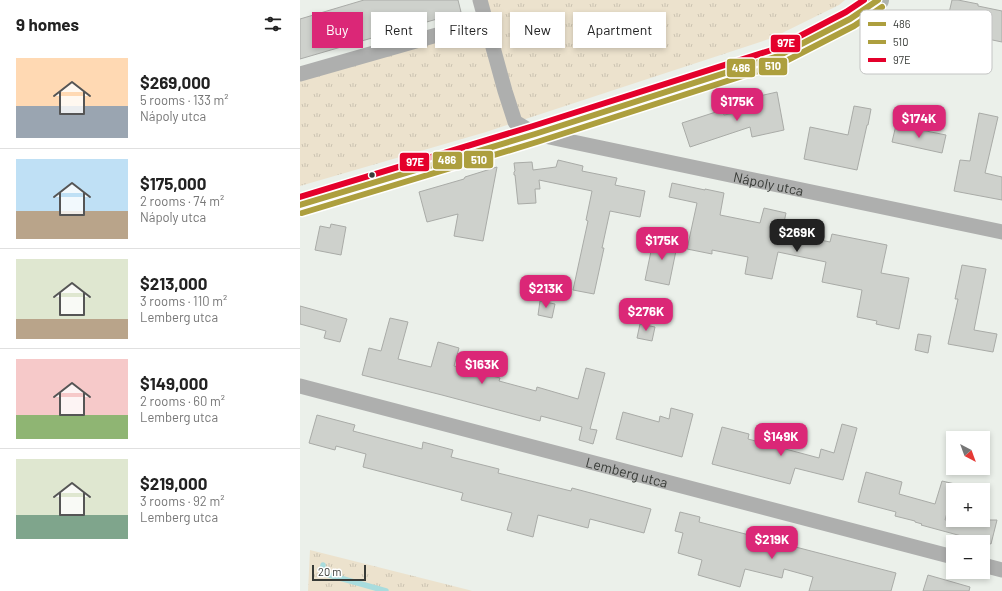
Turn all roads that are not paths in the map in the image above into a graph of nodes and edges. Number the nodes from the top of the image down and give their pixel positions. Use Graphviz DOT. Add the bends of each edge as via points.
graph roads {
  1 [pos="480,0"];
  2 [pos="878,0"];
  3 [pos="863,10"];
  4 [pos="483,12"];
  5 [pos="860,12"];
  6 [pos="435,36"];
  7 [pos="493,48"];
  8 [pos="300,74"];
  9 [pos="535,134"];
  10 [pos="300,205"];
  11 [pos="1002,232"];
  12 [pos="300,386"];
  13 [pos="946,555"];
  14 [pos="990,567"];
  15 [pos="1002,570"];
  1 -- 4 [label="street, Nápoly utca"];
  2 -- 3 [label="main road"];
  5 -- 9 [label="main road" via="778,56"];
  6 -- 8 [label="street"];
  7 -- 9 [label="street, Nápoly utca" via="515,122"];
  9 -- 10 [label="main road"];
  9 -- 11 [label="street, Nápoly utca"];
  12 -- 13 [label="street, Lemberg utca"];
  14 -- 15 [label="street"];
}
